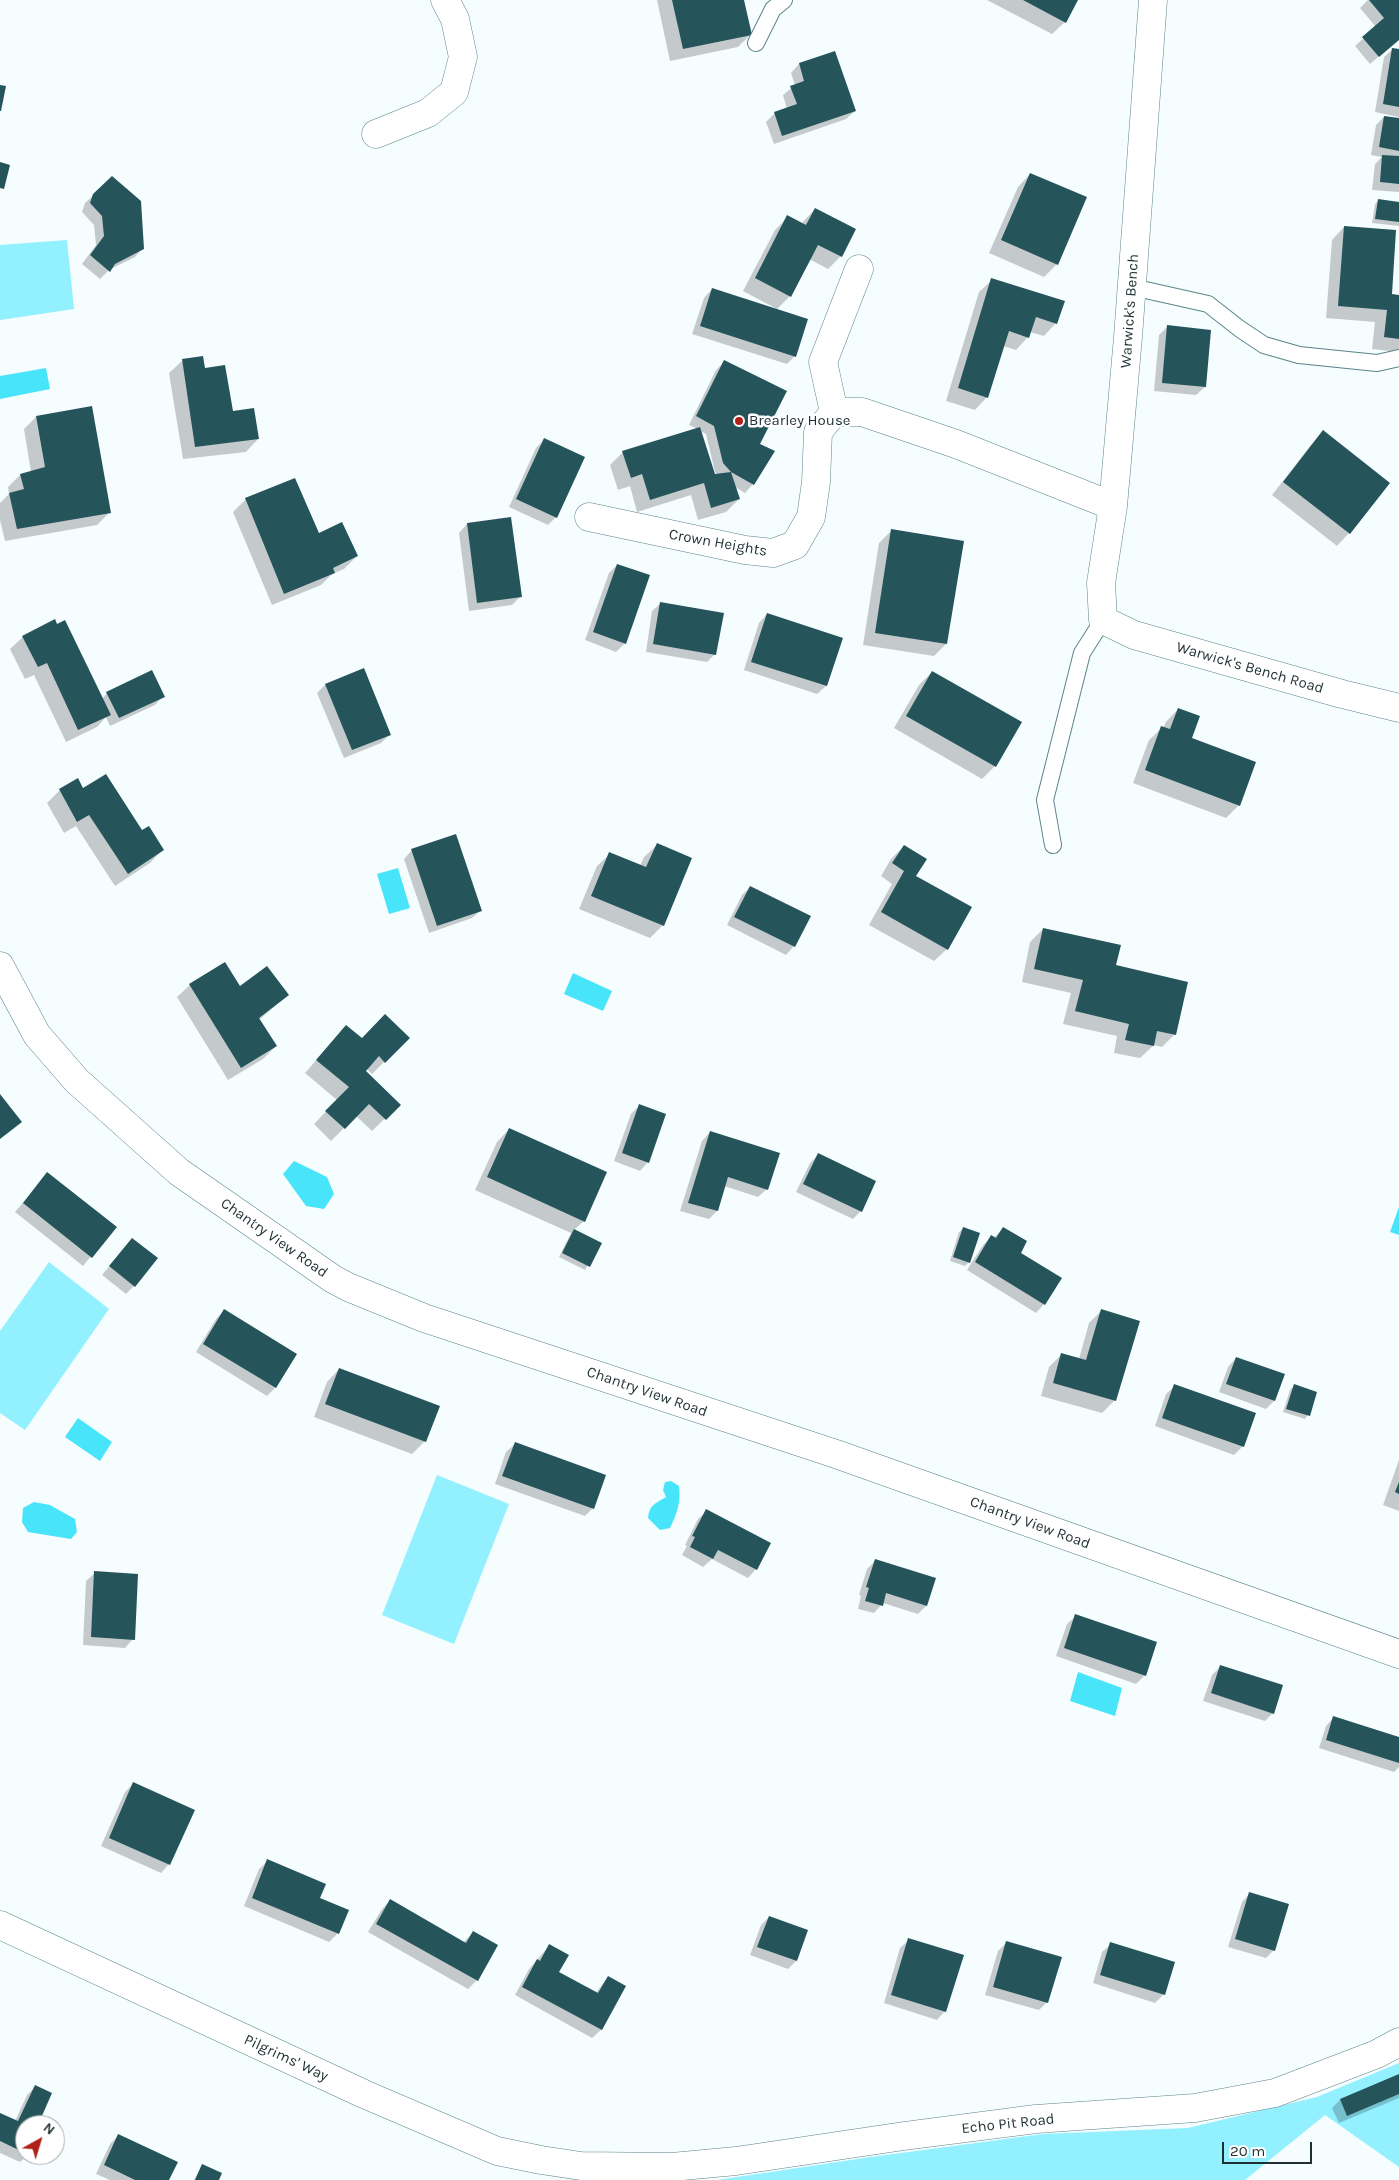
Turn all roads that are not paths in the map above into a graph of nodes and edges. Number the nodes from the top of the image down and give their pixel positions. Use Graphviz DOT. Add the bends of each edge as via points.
graph roads {
  1 [pos="445,0"];
  2 [pos="784,0"];
  3 [pos="1154,0"];
  4 [pos="756,43"];
  5 [pos="376,134"];
  6 [pos="860,269"];
  7 [pos="1132,287"];
  8 [pos="1399,358"];
  9 [pos="834,412"];
  10 [pos="1113,506"];
  11 [pos="589,516"];
  12 [pos="1103,620"];
  13 [pos="1399,708"];
  14 [pos="1053,845"];
  15 [pos="0,966"];
  16 [pos="1399,1654"];
  17 [pos="0,1924"];
  18 [pos="1399,2042"];
  19 [pos="608,2167"];
  20 [pos="580,2173"];
  1 -- 5 [label="street" via="455,19 463,57 454,92 428,113"];
  2 -- 4 [label="lane" via="773,9"];
  3 -- 7 [label="street, Warwick's Bench"];
  6 -- 9 [label="street" via="823,362"];
  7 -- 8 [label="lane" via="1208,304 1264,345 1299,355 1377,363"];
  7 -- 10 [label="street, Warwick's Bench"];
  9 -- 10 [label="street" via="862,412 956,444"];
  9 -- 11 [label="street, Crown Heights" via="818,432 811,517 795,545 773,553 745,550"];
  10 -- 12 [label="street, Warwick's Bench" via="1101,582"];
  12 -- 13 [label="street, Warwick's Bench Road" via="1134,635"];
  12 -- 14 [label="lane" via="1082,653 1045,800"];
  15 -- 16 [label="street, Chantry View Road" via="37,1035 77,1081 179,1172 348,1287 424,1318 836,1454"];
  17 -- 20 [label="street, Pilgrims' Way" via="355,2090 497,2151 541,2160"];
  18 -- 19 [label="street, Echo Pit Road" via="1377,2054 1275,2093 1195,2108 1036,2119 727,2162 672,2167"];
  19 -- 20 [label="street, Pilgrims' Way"];
}
